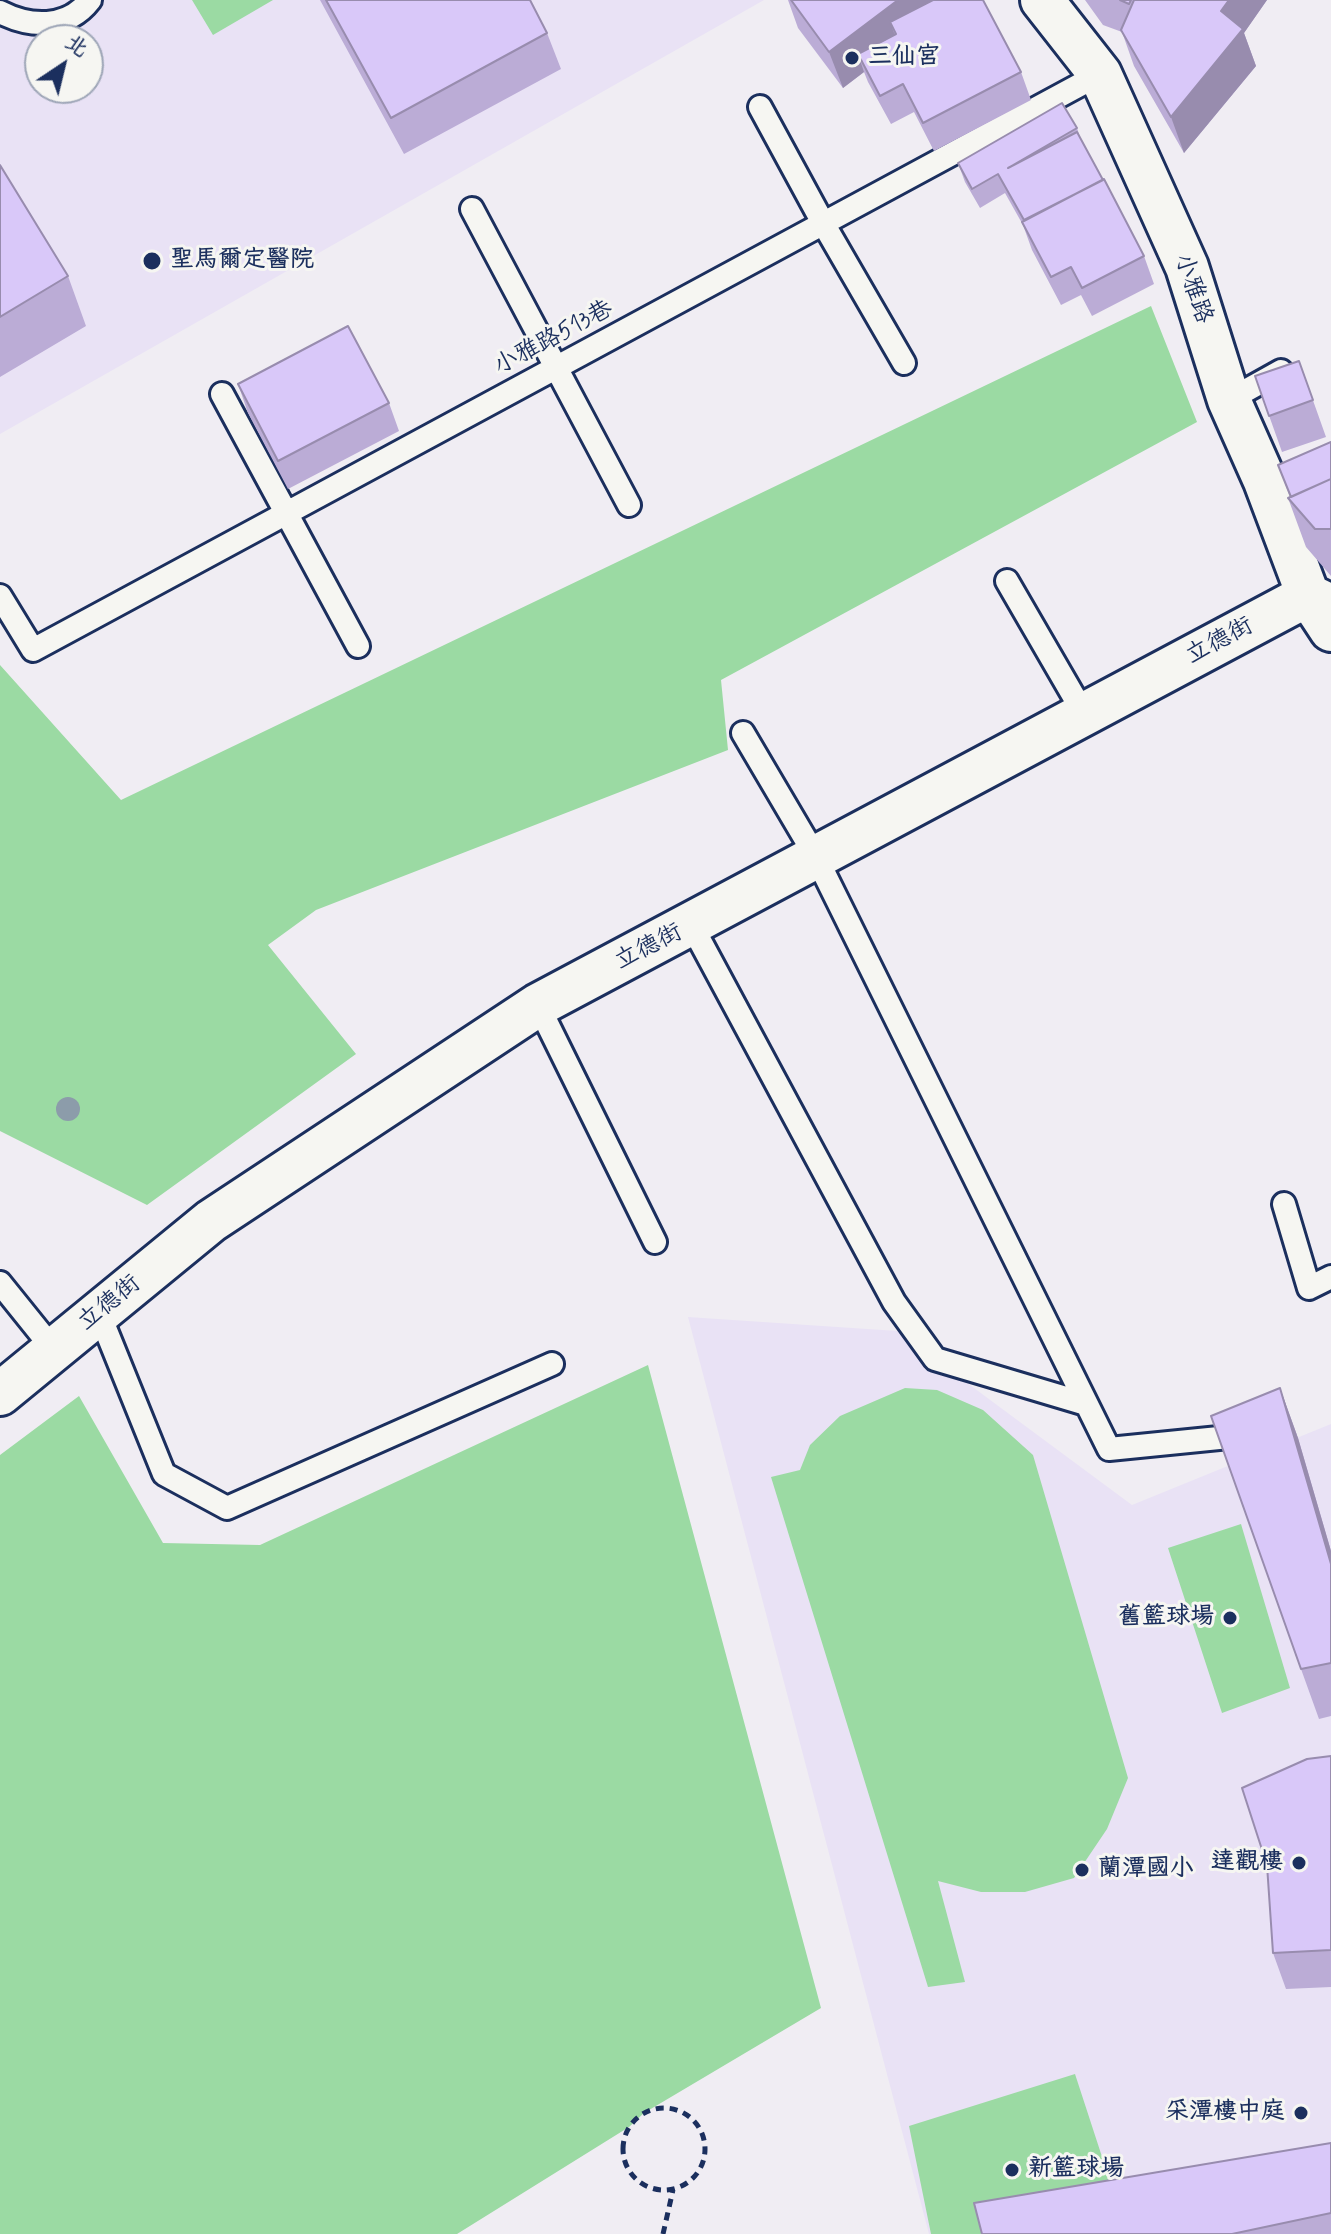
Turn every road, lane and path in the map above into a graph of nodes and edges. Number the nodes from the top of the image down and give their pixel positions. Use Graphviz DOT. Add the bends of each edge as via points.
graph roads {
  1 [pos="90,0"];
  2 [pos="1042,0"];
  3 [pos="0,12"];
  4 [pos="1100,74"];
  5 [pos="760,107"];
  6 [pos="472,209"];
  7 [pos="823,223"];
  8 [pos="904,363"];
  9 [pos="555,367"];
  10 [pos="1281,371"];
  11 [pos="222,394"];
  12 [pos="1229,400"];
  13 [pos="629,505"];
  14 [pos="285,514"];
  15 [pos="1007,581"];
  16 [pos="0,596"];
  17 [pos="1320,600"];
  18 [pos="1331,630"];
  19 [pos="358,646"];
  20 [pos="1084,714"];
  21 [pos="743,733"];
  22 [pos="816,857"];
  23 [pos="692,926"];
  24 [pos="538,1005"];
  25 [pos="1284,1204"];
  26 [pos="655,1242"];
  27 [pos="1331,1277"];
  28 [pos="0,1283"];
  29 [pos="99,1313"];
  30 [pos="54,1350"];
  31 [pos="552,1364"];
  32 [pos="0,1394"];
  33 [pos="1086,1404"];
  34 [pos="1229,1437"];
  35 [pos="673,2190"];
  36 [pos="663,2234"];
  1 -- 3 [label="lane" via="66,19 43,25"];
  2 -- 4 [label="street, 小雅路"];
  4 -- 7 [label="lane, 小雅路513巷"];
  4 -- 12 [label="street, 小雅路" via="1187,267"];
  5 -- 7 [label="lane"];
  6 -- 9 [label="lane"];
  7 -- 8 [label="lane"];
  7 -- 9 [label="lane, 小雅路513巷"];
  9 -- 13 [label="lane"];
  9 -- 14 [label="lane, 小雅路513巷"];
  10 -- 12 [label="lane"];
  11 -- 14 [label="lane"];
  12 -- 17 [label="street, 小雅路" via="1278,476"];
  14 -- 16 [label="lane, 小雅路513巷" via="33,650"];
  14 -- 19 [label="lane"];
  15 -- 20 [label="lane"];
  17 -- 18 [label="street"];
  17 -- 20 [label="street, 立德街"];
  20 -- 22 [label="street, 立德街"];
  21 -- 22 [label="lane"];
  22 -- 23 [label="street, 立德街"];
  22 -- 33 [label="lane"];
  23 -- 24 [label="street, 立德街"];
  23 -- 33 [label="lane" via="894,1302 935,1359"];
  24 -- 26 [label="lane"];
  24 -- 29 [label="street, 立德街" via="211,1221"];
  25 -- 27 [label="lane" via="1309,1288"];
  28 -- 30 [label="lane"];
  29 -- 30 [label="street, 立德街"];
  29 -- 31 [label="lane" via="164,1474 227,1508"];
  30 -- 32 [label="street, 立德街"];
  33 -- 34 [label="lane" via="1109,1449"];
  35 -- 35 [label="path" via="646,2187 626,2167 624,2140 629,2127 654,2109 680,2111 691,2118 704,2140 702,2166"];
  35 -- 36 [label="path"];
}
